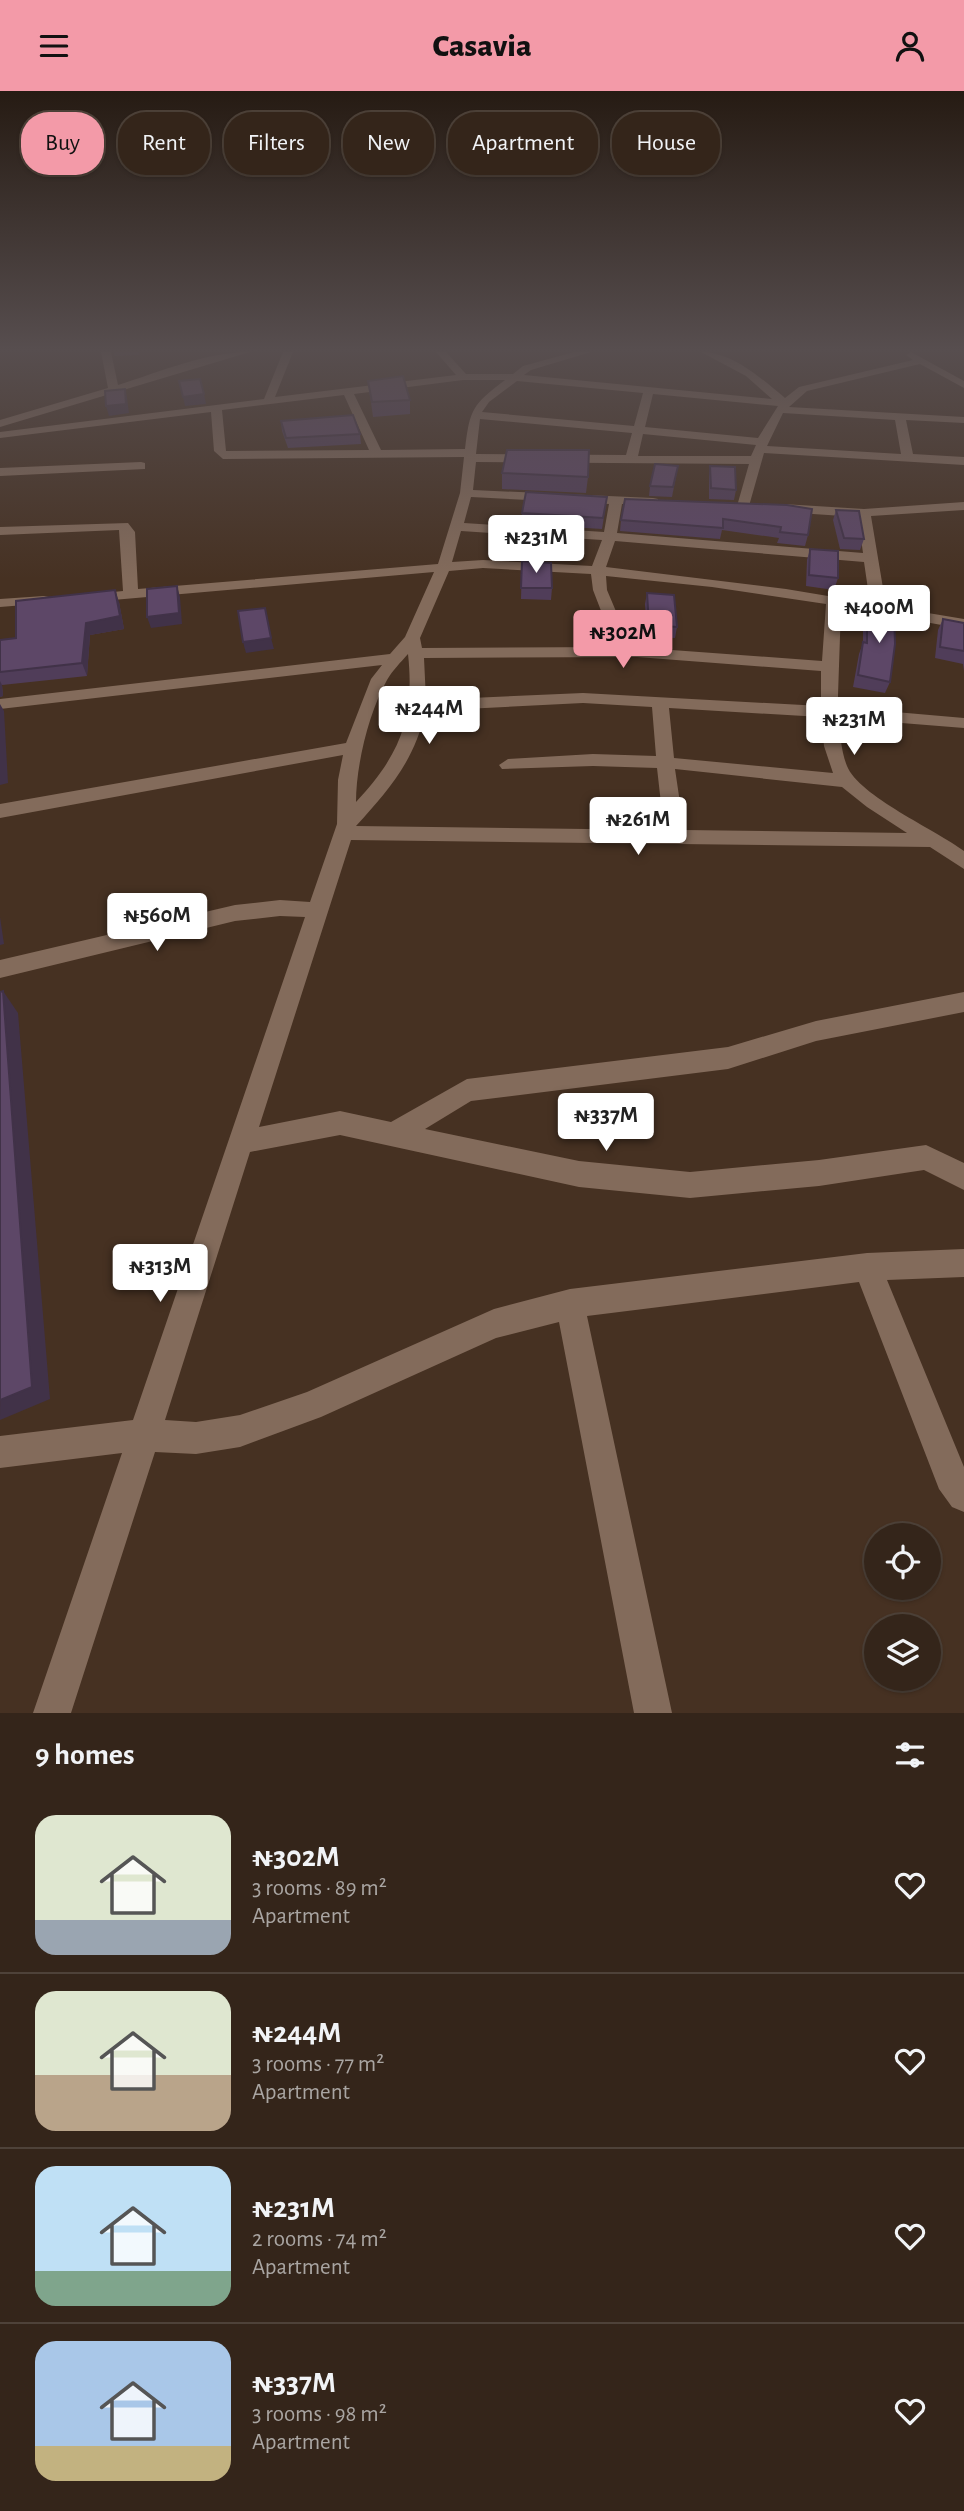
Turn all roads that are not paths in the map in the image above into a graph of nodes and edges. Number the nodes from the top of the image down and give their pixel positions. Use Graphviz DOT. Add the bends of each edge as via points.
graph roads {
  1 [pos="56,428"];
  2 [pos="218,428"];
  3 [pos="364,428"];
  4 [pos="474,428"];
  5 [pos="630,428"];
  6 [pos="639,428"];
  7 [pos="771,428"];
  8 [pos="902,428"];
  9 [pos="0,435"];
  10 [pos="759,451"];
  11 [pos="377,454"];
  12 [pos="472,456"];
  13 [pos="908,458"];
  14 [pos="631,459"];
  15 [pos="964,461"];
  16 [pos="141,466"];
  17 [pos="0,472"];
  18 [pos="466,493"];
  19 [pos="615,500"];
  20 [pos="667,502"];
  21 [pos="964,506"];
  22 [pos="864,513"];
  23 [pos="456,527"];
  24 [pos="0,531"];
  25 [pos="610,537"];
  26 [pos="871,558"];
  27 [pos="444,566"];
  28 [pos="598,570"];
  29 [pos="131,595"];
  30 [pos="834,602"];
  31 [pos="0,603"];
  32 [pos="879,610"];
  33 [pos="964,624"];
  34 [pos="414,646"];
  35 [pos="625,652"];
  36 [pos="393,659"];
  37 [pos="831,667"];
  38 [pos="660,702"];
  39 [pos="0,704"];
  40 [pos="418,706"];
  41 [pos="831,712"];
  42 [pos="964,723"];
  43 [pos="353,747"];
  44 [pos="666,762"];
  45 [pos="508,765"];
  46 [pos="847,781"];
  47 [pos="0,811"];
  48 [pos="345,829"];
  49 [pos="675,837"];
  50 [pos="953,851"];
  51 [pos="317,911"];
  52 [pos="0,969"];
  53 [pos="964,1002"];
  54 [pos="394,1134"];
  55 [pos="241,1142"];
  56 [pos="964,1177"];
  57 [pos="964,1263"];
  58 [pos="867,1267"];
  59 [pos="570,1304"];
  60 [pos="143,1435"];
  61 [pos="0,1453"];
  62 [pos="964,1495"];
  63 [pos="52,1713"];
  64 [pos="653,1713"];
  1 -- 9 [label="street"];
  2 -- 11 [label="street" via="223,454"];
  3 -- 11 [label="street"];
  4 -- 12 [label="street"];
  5 -- 6 [label="street"];
  6 -- 10 [label="street"];
  6 -- 14 [label="street"];
  7 -- 10 [label="street"];
  8 -- 13 [label="street"];
  10 -- 13 [label="street"];
  10 -- 14 [label="street"];
  10 -- 22 [label="street" via="750,506"];
  11 -- 12 [label="street"];
  12 -- 14 [label="street"];
  12 -- 18 [label="street"];
  13 -- 15 [label="street"];
  16 -- 17 [label="street"];
  18 -- 19 [label="street"];
  18 -- 23 [label="street"];
  19 -- 20 [label="street"];
  19 -- 25 [label="street"];
  21 -- 22 [label="street"];
  22 -- 26 [label="street"];
  23 -- 25 [label="street"];
  23 -- 27 [label="street"];
  24 -- 29 [label="street" via="123,526 128,532"];
  25 -- 26 [label="street"];
  25 -- 28 [label="street"];
  26 -- 32 [label="street"];
  27 -- 28 [label="street"];
  27 -- 29 [label="street"];
  27 -- 34 [label="street"];
  28 -- 30 [label="street"];
  28 -- 35 [label="street" via="600,590"];
  29 -- 31 [label="street"];
  30 -- 32 [label="street"];
  30 -- 37 [label="street"];
  32 -- 33 [label="street"];
  34 -- 35 [label="street"];
  34 -- 36 [label="street"];
  34 -- 40 [label="street"];
  35 -- 37 [label="street"];
  36 -- 39 [label="street"];
  36 -- 43 [label="street" via="379,679"];
  37 -- 41 [label="street"];
  38 -- 40 [label="street" via="583,698"];
  38 -- 41 [label="street"];
  38 -- 44 [label="street"];
  40 -- 48 [label="street" via="405,752"];
  41 -- 42 [label="street"];
  41 -- 46 [label="street" via="835,764"];
  43 -- 47 [label="street"];
  43 -- 48 [label="street"];
  44 -- 45 [label="street" via="555,760"];
  44 -- 46 [label="street"];
  44 -- 49 [label="street"];
  46 -- 50 [label="street"];
  48 -- 49 [label="street"];
  48 -- 51 [label="street"];
  49 -- 50 [label="street"];
  51 -- 52 [label="street" via="279,908 209,919"];
  51 -- 55 [label="street"];
  53 -- 54 [label="street" via="816,1031 727,1058 467,1090"];
  54 -- 55 [label="street" via="340,1123"];
  54 -- 56 [label="street" via="579,1174 690,1185 926,1157"];
  55 -- 60 [label="street"];
  57 -- 58 [label="street"];
  58 -- 59 [label="street"];
  58 -- 62 [label="street" via="951,1477"];
  59 -- 60 [label="street" via="494,1324 310,1406 240,1431 196,1438"];
  59 -- 64 [label="street"];
  60 -- 61 [label="street"];
  60 -- 63 [label="street"];
}
